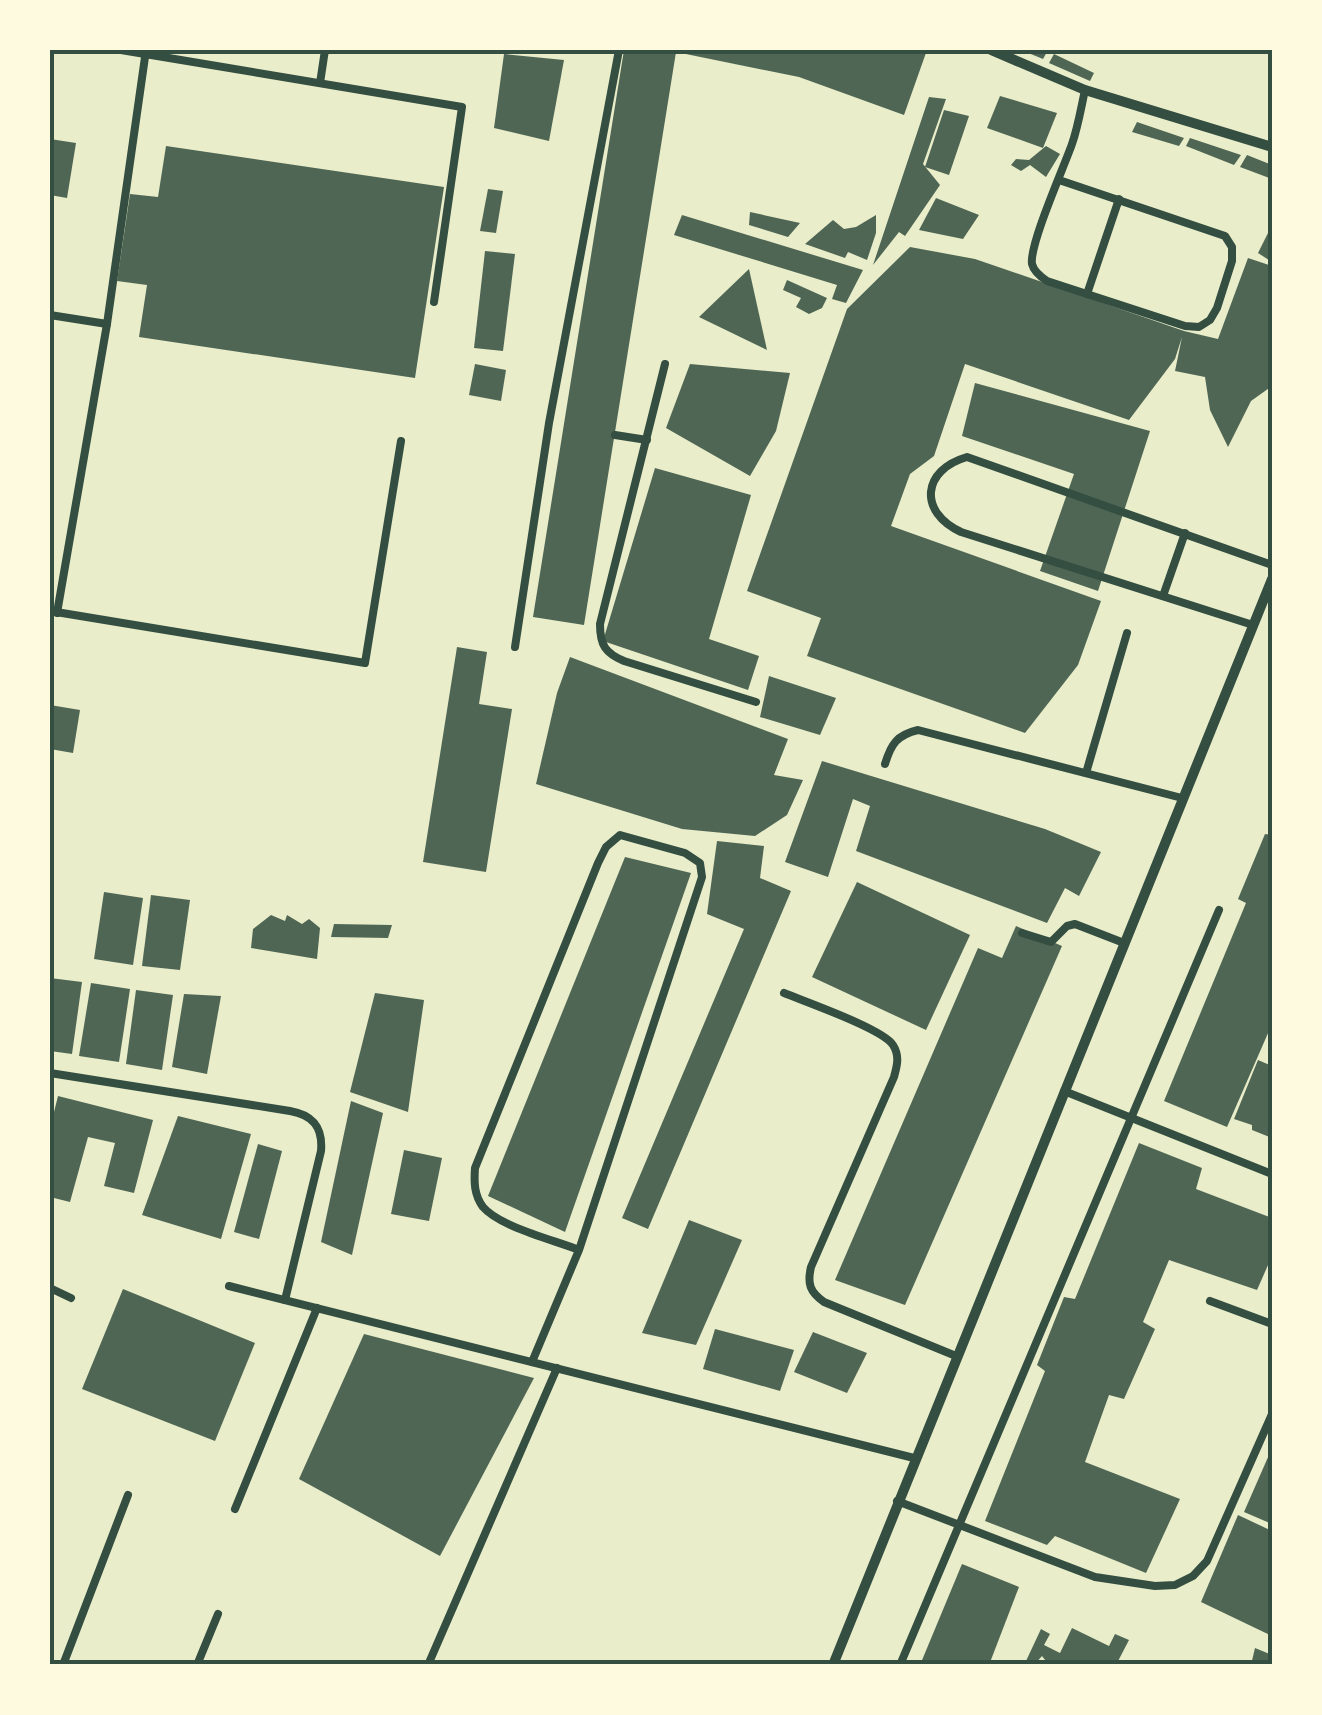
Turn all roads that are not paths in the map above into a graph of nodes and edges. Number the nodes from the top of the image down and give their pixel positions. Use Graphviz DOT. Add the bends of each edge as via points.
graph roads {
  1 [pos="121,50"];
  2 [pos="325,50"];
  3 [pos="618,50"];
  4 [pos="991,50"];
  5 [pos="146,52"];
  6 [pos="320,83"];
  7 [pos="1085,90"];
  8 [pos="1272,147"];
  9 [pos="1059,180"];
  10 [pos="1118,199"];
  11 [pos="1087,294"];
  12 [pos="434,302"];
  13 [pos="50,315"];
  14 [pos="107,324"];
  15 [pos="665,364"];
  16 [pos="614,435"];
  17 [pos="647,440"];
  18 [pos="401,441"];
  19 [pos="1185,533"];
  20 [pos="1272,565"];
  21 [pos="1272,578"];
  22 [pos="1163,596"];
  23 [pos="54,612"];
  24 [pos="1253,625"];
  25 [pos="1127,633"];
  26 [pos="515,647"];
  27 [pos="756,702"];
  28 [pos="885,764"];
  29 [pos="1086,772"];
  30 [pos="1182,798"];
  31 [pos="1219,910"];
  32 [pos="1022,932"];
  33 [pos="1124,942"];
  34 [pos="784,993"];
  35 [pos="50,1073"];
  36 [pos="1064,1090"];
  37 [pos="1131,1118"];
  38 [pos="1272,1174"];
  39 [pos="579,1250"];
  40 [pos="230,1286"];
  41 [pos="50,1288"];
  42 [pos="71,1298"];
  43 [pos="285,1300"];
  44 [pos="1210,1301"];
  45 [pos="317,1308"];
  46 [pos="1272,1324"];
  47 [pos="956,1356"];
  48 [pos="532,1362"];
  49 [pos="557,1368"];
  50 [pos="1272,1414"];
  51 [pos="914,1458"];
  52 [pos="128,1495"];
  53 [pos="897,1501"];
  54 [pos="235,1509"];
  55 [pos="959,1526"];
  56 [pos="218,1614"];
  57 [pos="63,1665"];
  58 [pos="197,1665"];
  59 [pos="428,1665"];
  60 [pos="833,1665"];
  61 [pos="900,1665"];
  1 -- 5 [label="lane"];
  2 -- 6 [label="lane"];
  3 -- 26 [label="lane"];
  4 -- 7 [label="street"];
  5 -- 6 [label="lane"];
  5 -- 14 [label="lane"];
  6 -- 12 [label="lane" via="462,107"];
  7 -- 8 [label="street"];
  7 -- 9 [label="lane"];
  9 -- 10 [label="lane"];
  9 -- 11 [label="lane" via="1032,262 1047,281"];
  10 -- 11 [label="lane"];
  10 -- 11 [label="lane" via="1225,236 1232,261 1222,292 1210,320 1198,326"];
  13 -- 14 [label="lane"];
  14 -- 23 [label="lane"];
  15 -- 17 [label="lane"];
  16 -- 17 [label="lane"];
  17 -- 27 [label="lane" via="600,640 624,662"];
  18 -- 23 [label="lane" via="365,663"];
  19 -- 20 [label="lane"];
  19 -- 22 [label="lane"];
  19 -- 22 [label="lane" via="967,457 936,474 930,492 944,524"];
  21 -- 24 [label="street"];
  22 -- 24 [label="lane"];
  24 -- 30 [label="street"];
  25 -- 29 [label="lane"];
  28 -- 29 [label="lane" via="902,734 918,730"];
  29 -- 30 [label="lane"];
  30 -- 33 [label="street"];
  31 -- 37 [label="lane"];
  32 -- 33 [label="lane" via="1051,942 1075,924"];
  33 -- 36 [label="street"];
  34 -- 47 [label="lane" via="879,1033 893,1044 898,1060 811,1267 813,1294"];
  35 -- 43 [label="lane" via="290,1110 316,1123 321,1151"];
  36 -- 37 [label="lane"];
  36 -- 47 [label="street"];
  37 -- 38 [label="lane"];
  37 -- 55 [label="lane"];
  39 -- 39 [label="lane" via="702,878 700,862 685,853 620,835 598,863 475,1168 482,1206 498,1219"];
  39 -- 48 [label="lane"];
  40 -- 43 [label="lane"];
  41 -- 42 [label="lane"];
  43 -- 45 [label="lane"];
  44 -- 46 [label="lane"];
  45 -- 48 [label="lane"];
  45 -- 54 [label="lane"];
  47 -- 51 [label="street"];
  48 -- 49 [label="lane"];
  49 -- 51 [label="lane"];
  49 -- 59 [label="lane"];
  50 -- 55 [label="lane" via="1206,1561 1176,1585 1078,1573"];
  51 -- 53 [label="street"];
  52 -- 57 [label="lane"];
  53 -- 55 [label="lane"];
  53 -- 60 [label="street"];
  55 -- 61 [label="lane"];
  56 -- 58 [label="lane"];
}
